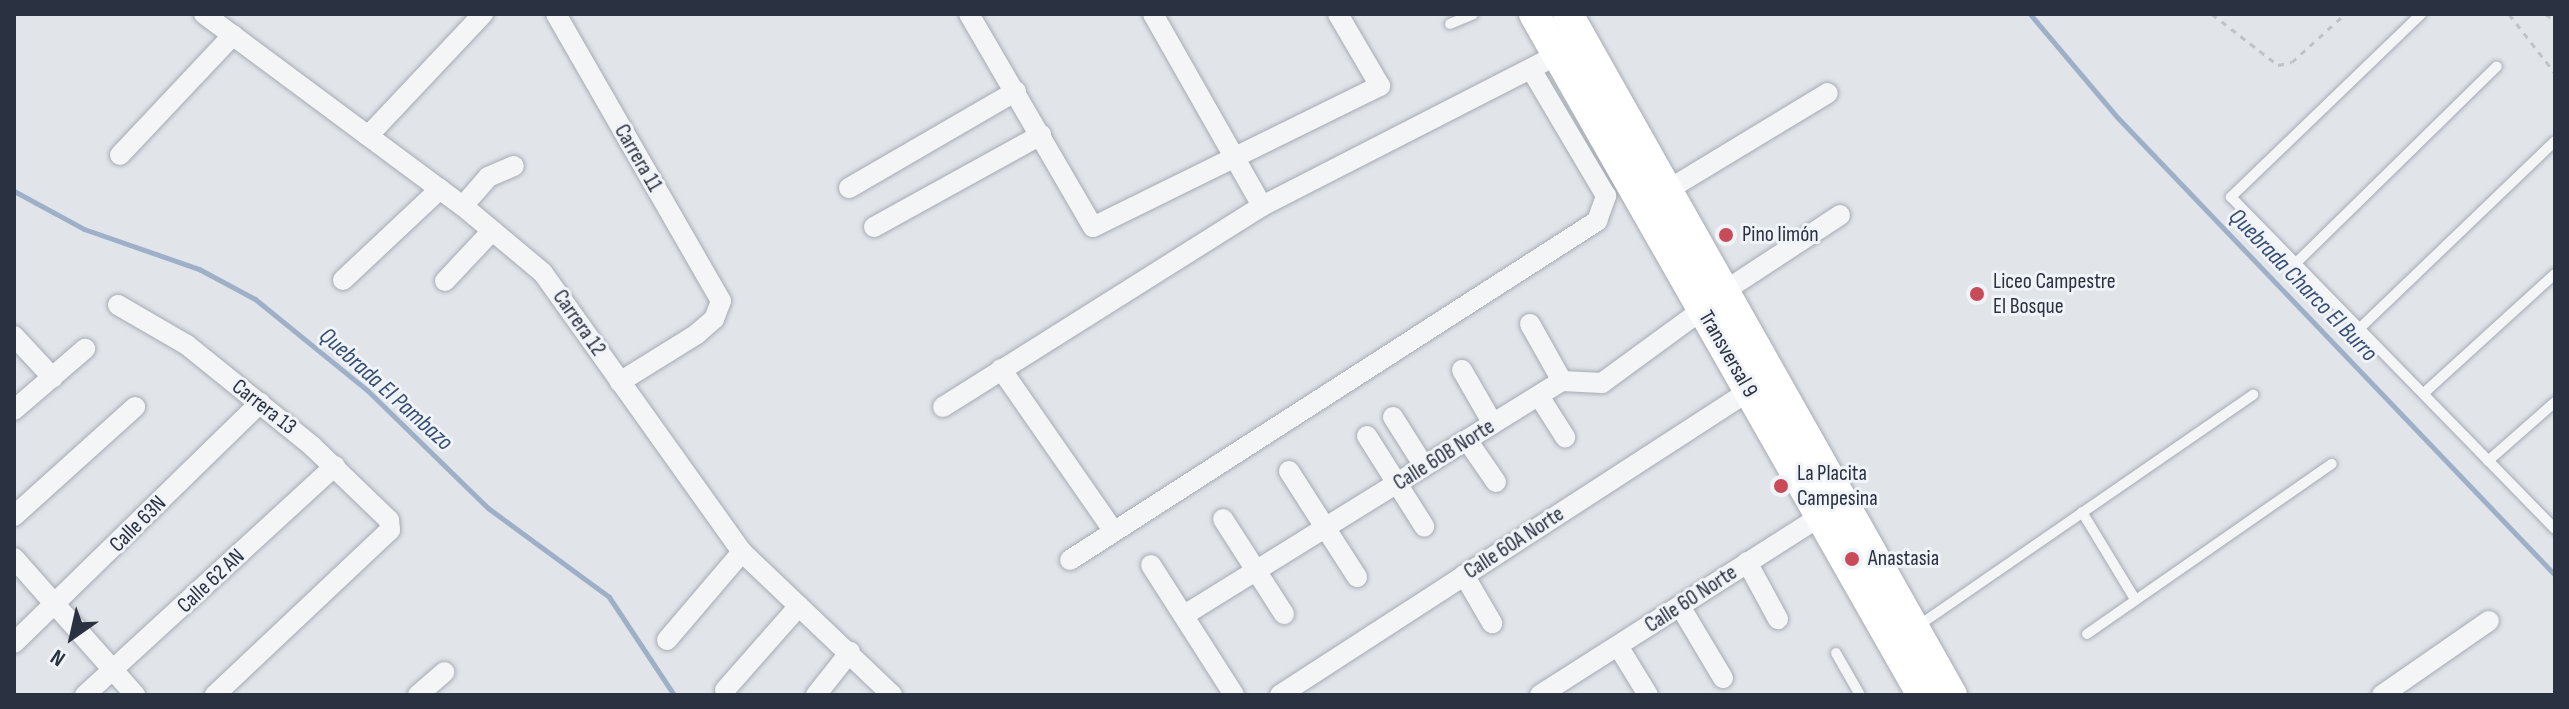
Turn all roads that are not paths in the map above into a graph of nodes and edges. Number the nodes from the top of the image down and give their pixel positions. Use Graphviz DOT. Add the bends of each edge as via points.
graph roads {
  1 [pos="204,14"];
  2 [pos="483,14"];
  3 [pos="556,14"];
  4 [pos="969,14"];
  5 [pos="1153,14"];
  6 [pos="1338,14"];
  7 [pos="1473,14"];
  8 [pos="1534,14"];
  9 [pos="1568,14"];
  10 [pos="2421,14"];
  11 [pos="1450,24"];
  12 [pos="233,35"];
  13 [pos="1544,62"];
  14 [pos="2497,66"];
  15 [pos="1016,91"];
  16 [pos="1828,93"];
  17 [pos="1041,135"];
  18 [pos="368,136"];
  19 [pos="2554,142"];
  20 [pos="120,155"];
  21 [pos="1234,156"];
  22 [pos="514,166"];
  23 [pos="849,188"];
  24 [pos="440,189"];
  25 [pos="1666,191"];
  26 [pos="463,206"];
  27 [pos="1262,206"];
  28 [pos="1840,215"];
  29 [pos="874,227"];
  30 [pos="492,231"];
  31 [pos="2296,263"];
  32 [pos="2555,274"];
  33 [pos="343,280"];
  34 [pos="445,281"];
  35 [pos="1713,300"];
  36 [pos="118,305"];
  37 [pos="1530,324"];
  38 [pos="2360,328"];
  39 [pos="14,336"];
  40 [pos="85,349"];
  41 [pos="1001,369"];
  42 [pos="1462,370"];
  43 [pos="53,378"];
  44 [pos="1562,381"];
  45 [pos="620,382"];
  46 [pos="1749,391"];
  47 [pos="2424,393"];
  48 [pos="2253,395"];
  49 [pos="1539,396"];
  50 [pos="2555,402"];
  51 [pos="260,403"];
  52 [pos="135,407"];
  53 [pos="943,407"];
  54 [pos="14,410"];
  55 [pos="1393,417"];
  56 [pos="1493,424"];
  57 [pos="1367,436"];
  58 [pos="1565,437"];
  59 [pos="1467,440"];
  60 [pos="2488,461"];
  61 [pos="2332,464"];
  62 [pos="335,466"];
  63 [pos="1424,466"];
  64 [pos="1289,471"];
  65 [pos="1496,482"];
  66 [pos="1395,485"];
  67 [pos="1831,509"];
  68 [pos="2082,512"];
  69 [pos="14,516"];
  70 [pos="1223,519"];
  71 [pos="1424,526"];
  72 [pos="1325,528"];
  73 [pos="1112,529"];
  74 [pos="2555,529"];
  75 [pos="742,552"];
  76 [pos="14,558"];
  77 [pos="1070,560"];
  78 [pos="1747,562"];
  79 [pos="1151,565"];
  80 [pos="1256,571"];
  81 [pos="1464,575"];
  82 [pos="1357,577"];
  83 [pos="2135,599"];
  84 [pos="55,606"];
  85 [pos="799,606"];
  86 [pos="1680,606"];
  87 [pos="1186,614"];
  88 [pos="1284,614"];
  89 [pos="1778,619"];
  90 [pos="2489,621"];
  91 [pos="1492,623"];
  92 [pos="1914,629"];
  93 [pos="2087,634"];
  94 [pos="667,640"];
  95 [pos="14,643"];
  96 [pos="1618,646"];
  97 [pos="850,652"];
  98 [pos="1836,653"];
  99 [pos="113,671"];
  100 [pos="444,672"];
  101 [pos="1723,678"];
  102 [pos="725,690"];
  103 [pos="223,692"];
  104 [pos="85,695"];
  105 [pos="135,695"];
  106 [pos="418,695"];
  107 [pos="816,695"];
  108 [pos="892,695"];
  109 [pos="1234,695"];
  110 [pos="1280,695"];
  111 [pos="1540,695"];
  112 [pos="1648,695"];
  113 [pos="1860,695"];
  114 [pos="1922,695"];
  115 [pos="1952,695"];
  116 [pos="2382,695"];
  1 -- 12 [label="street, Carrera 12"];
  2 -- 18 [label="street"];
  3 -- 45 [label="street, Carrera 11" via="721,301 714,319 697,334"];
  4 -- 15 [label="street"];
  5 -- 21 [label="street"];
  6 -- 21 [label="street" via="1380,86"];
  7 -- 11 [label="lane"];
  8 -- 13 [label="main road, Transversal 9"];
  9 -- 25 [label="main road, Transversal 9"];
  10 -- 31 [label="lane" via="2231,197"];
  12 -- 18 [label="street, Carrera 12"];
  12 -- 20 [label="street"];
  13 -- 27 [label="street"];
  13 -- 35 [label="main road, Transversal 9"];
  13 -- 73 [label="street" via="1606,196 1597,221"];
  14 -- 31 [label="lane"];
  15 -- 17 [label="street"];
  15 -- 23 [label="street"];
  16 -- 25 [label="street"];
  17 -- 21 [label="street" via="1093,227"];
  17 -- 29 [label="street"];
  18 -- 24 [label="street, Carrera 12"];
  19 -- 38 [label="lane"];
  21 -- 27 [label="street"];
  22 -- 26 [label="street" via="488,177"];
  24 -- 26 [label="street, Carrera 12"];
  24 -- 33 [label="street"];
  25 -- 35 [label="main road, Transversal 9"];
  26 -- 30 [label="street, Carrera 12"];
  27 -- 41 [label="street"];
  28 -- 35 [label="street"];
  30 -- 34 [label="street"];
  30 -- 45 [label="street, Carrera 12" via="543,273"];
  31 -- 38 [label="lane"];
  32 -- 47 [label="lane"];
  35 -- 44 [label="street" via="1602,383"];
  35 -- 46 [label="main road, Transversal 9"];
  35 -- 67 [label="main road, Transversal 9"];
  36 -- 51 [label="street, Carrera 13" via="156,323"];
  37 -- 44 [label="street"];
  38 -- 47 [label="lane"];
  39 -- 43 [label="street"];
  40 -- 43 [label="street"];
  41 -- 53 [label="street"];
  41 -- 73 [label="street"];
  42 -- 56 [label="street"];
  43 -- 54 [label="street"];
  44 -- 49 [label="street, Calle 60B Norte"];
  45 -- 75 [label="street, Carrera 12"];
  46 -- 67 [label="main road, Transversal 9"];
  46 -- 81 [label="street, Calle 60A Norte"];
  47 -- 60 [label="lane"];
  48 -- 68 [label="lane"];
  49 -- 56 [label="street, Calle 60B Norte"];
  49 -- 58 [label="street"];
  50 -- 60 [label="lane"];
  51 -- 62 [label="street, Carrera 13"];
  51 -- 84 [label="street, Calle 63N"];
  52 -- 69 [label="street"];
  55 -- 63 [label="street"];
  56 -- 59 [label="street, Calle 60B Norte"];
  57 -- 66 [label="street"];
  59 -- 63 [label="street, Calle 60B Norte"];
  59 -- 65 [label="street"];
  60 -- 74 [label="lane"];
  61 -- 83 [label="lane"];
  62 -- 99 [label="street, Calle 62 AN"];
  62 -- 103 [label="street, Carrera 13" via="375,502 390,530"];
  63 -- 66 [label="street, Calle 60B Norte"];
  64 -- 72 [label="street"];
  66 -- 71 [label="street"];
  66 -- 72 [label="street, Calle 60B Norte"];
  67 -- 78 [label="street, Calle 60 Norte"];
  67 -- 92 [label="main road, Transversal 9"];
  67 -- 114 [label="main road, Transversal 9"];
  68 -- 83 [label="lane"];
  68 -- 92 [label="lane"];
  70 -- 80 [label="street"];
  72 -- 80 [label="street, Calle 60B Norte"];
  72 -- 82 [label="street"];
  73 -- 77 [label="street"];
  75 -- 85 [label="street, Carrera 12"];
  75 -- 94 [label="street"];
  76 -- 84 [label="street"];
  78 -- 86 [label="street, Calle 60 Norte"];
  78 -- 89 [label="street"];
  79 -- 87 [label="street"];
  80 -- 87 [label="street, Calle 60B Norte"];
  80 -- 88 [label="street"];
  81 -- 91 [label="street"];
  81 -- 110 [label="street, Calle 60A Norte"];
  83 -- 93 [label="lane"];
  84 -- 95 [label="street, Calle 63N"];
  84 -- 99 [label="street"];
  85 -- 97 [label="street, Carrera 12"];
  85 -- 102 [label="street"];
  86 -- 96 [label="street, Calle 60 Norte"];
  86 -- 101 [label="street"];
  87 -- 109 [label="street"];
  90 -- 116 [label="street"];
  92 -- 115 [label="main road, Transversal 9"];
  96 -- 111 [label="street, Calle 60 Norte"];
  96 -- 112 [label="street"];
  97 -- 107 [label="street"];
  97 -- 108 [label="street, Carrera 12"];
  98 -- 113 [label="lane"];
  99 -- 104 [label="street, Calle 62 AN"];
  99 -- 105 [label="street"];
  100 -- 106 [label="street"];
}
